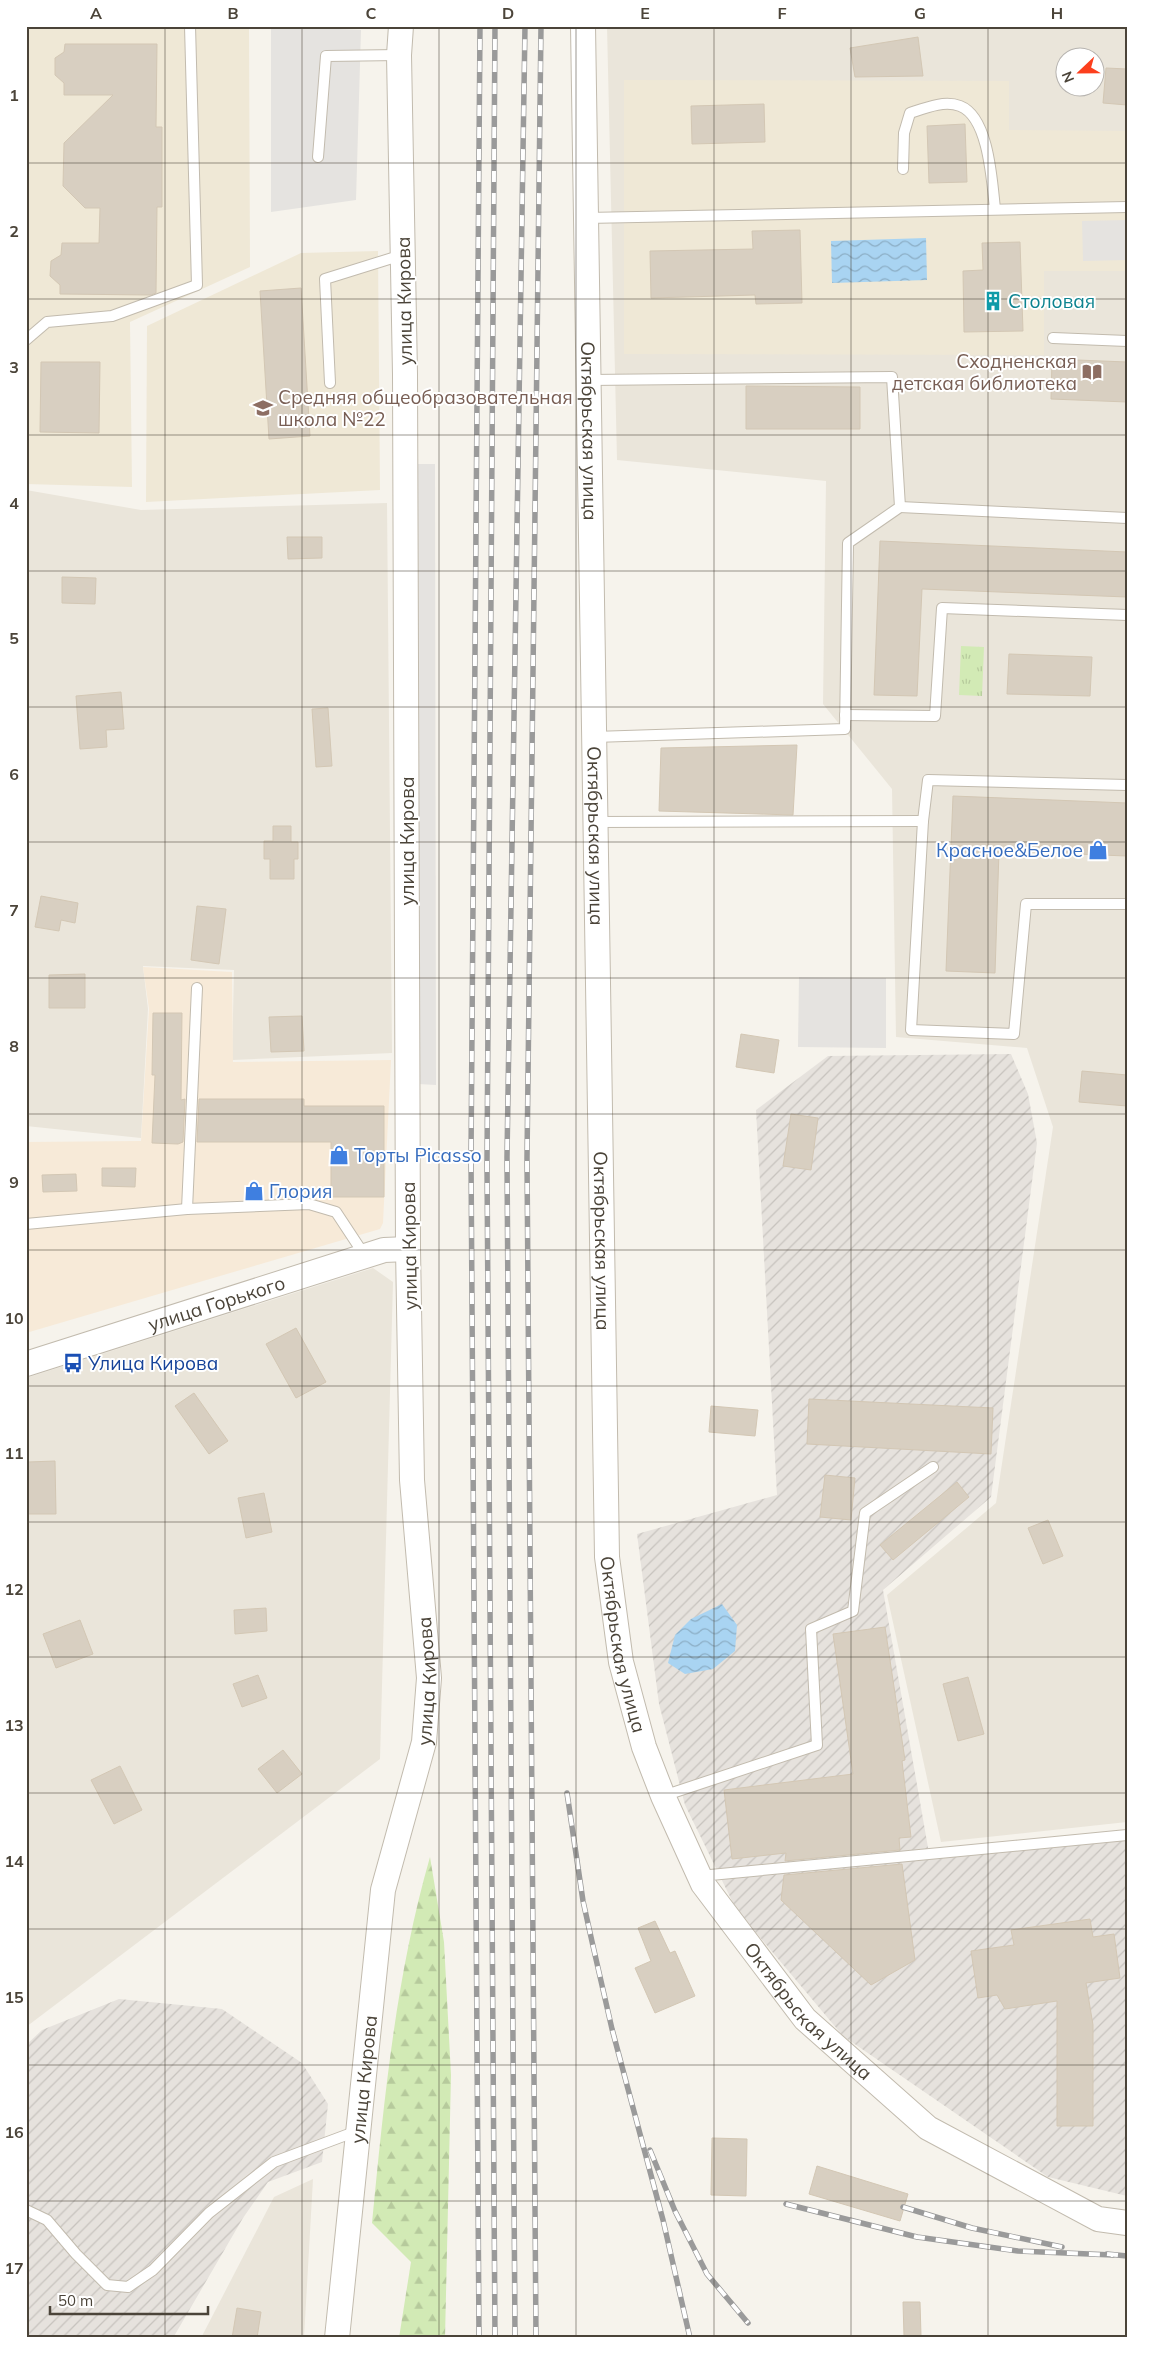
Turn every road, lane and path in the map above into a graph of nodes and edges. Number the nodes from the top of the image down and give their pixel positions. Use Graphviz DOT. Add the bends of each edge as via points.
graph roads {
  1 [pos="190,26"];
  2 [pos="401,26"];
  3 [pos="584,26"];
  4 [pos="399,55"];
  5 [pos="318,157"];
  6 [pos="903,169"];
  7 [pos="1127,207"];
  8 [pos="995,209"];
  9 [pos="586,218"];
  10 [pos="403,255"];
  11 [pos="1053,338"];
  12 [pos="26,340"];
  13 [pos="1127,341"];
  14 [pos="588,380"];
  15 [pos="330,383"];
  16 [pos="900,507"];
  17 [pos="1127,518"];
  18 [pos="1127,615"];
  19 [pos="845,715"];
  20 [pos="593,737"];
  21 [pos="1127,785"];
  22 [pos="923,821"];
  23 [pos="595,822"];
  24 [pos="1127,904"];
  25 [pos="197,988"];
  26 [pos="187,1209"];
  27 [pos="26,1224"];
  28 [pos="408,1249"];
  29 [pos="365,1256"];
  30 [pos="26,1364"];
  31 [pos="933,1467"];
  32 [pos="663,1796"];
  33 [pos="1127,1835"];
  34 [pos="700,1876"];
  35 [pos="358,2131"];
  36 [pos="26,2210"];
  37 [pos="1127,2223"];
  38 [pos="337,2338"];
  1 -- 12 [label="lane" via="198,285 112,316 47,322"];
  2 -- 4 [label="street, улица Кирова"];
  3 -- 9 [label="street, Октябрьская улица"];
  4 -- 5 [label="lane" via="326,56"];
  4 -- 10 [label="street, улица Кирова"];
  6 -- 8 [label="lane" via="904,133 910,112 937,104 960,106 978,122 988,152"];
  7 -- 8 [label="lane"];
  8 -- 9 [label="lane"];
  9 -- 14 [label="street, Октябрьская улица"];
  10 -- 15 [label="lane" via="325,279"];
  10 -- 28 [label="street, улица Кирова"];
  11 -- 13 [label="lane"];
  14 -- 16 [label="lane" via="892,377"];
  14 -- 20 [label="street, Октябрьская улица"];
  16 -- 17 [label="lane"];
  16 -- 19 [label="lane" via="848,543"];
  18 -- 19 [label="lane" via="942,608 935,716"];
  19 -- 20 [label="lane" via="845,728"];
  20 -- 23 [label="street, Октябрьская улица"];
  21 -- 22 [label="lane" via="928,780"];
  22 -- 23 [label="lane"];
  22 -- 24 [label="lane" via="910,1030 1014,1034 1026,904"];
  23 -- 32 [label="street, Октябрьская улица" via="607,1557 620,1662 644,1747"];
  25 -- 26 [label="lane"];
  26 -- 27 [label="lane"];
  26 -- 29 [label="lane" via="309,1204 336,1212"];
  28 -- 29 [label="street, улица Горького" via="384,1250"];
  28 -- 35 [label="street, улица Кирова" via="412,1480 429,1678 424,1742 383,1890"];
  29 -- 30 [label="street, улица Горького"];
  31 -- 32 [label="lane" via="865,1513 853,1611 811,1629 817,1745"];
  32 -- 34 [label="street, Октябрьская улица"];
  33 -- 34 [label="lane"];
  34 -- 37 [label="street, Октябрьская улица" via="805,2019 928,2128 1098,2219"];
  35 -- 36 [label="lane" via="274,2162 209,2213 153,2270 128,2287 106,2285 47,2220"];
  35 -- 38 [label="street, улица Кирова"];
}
